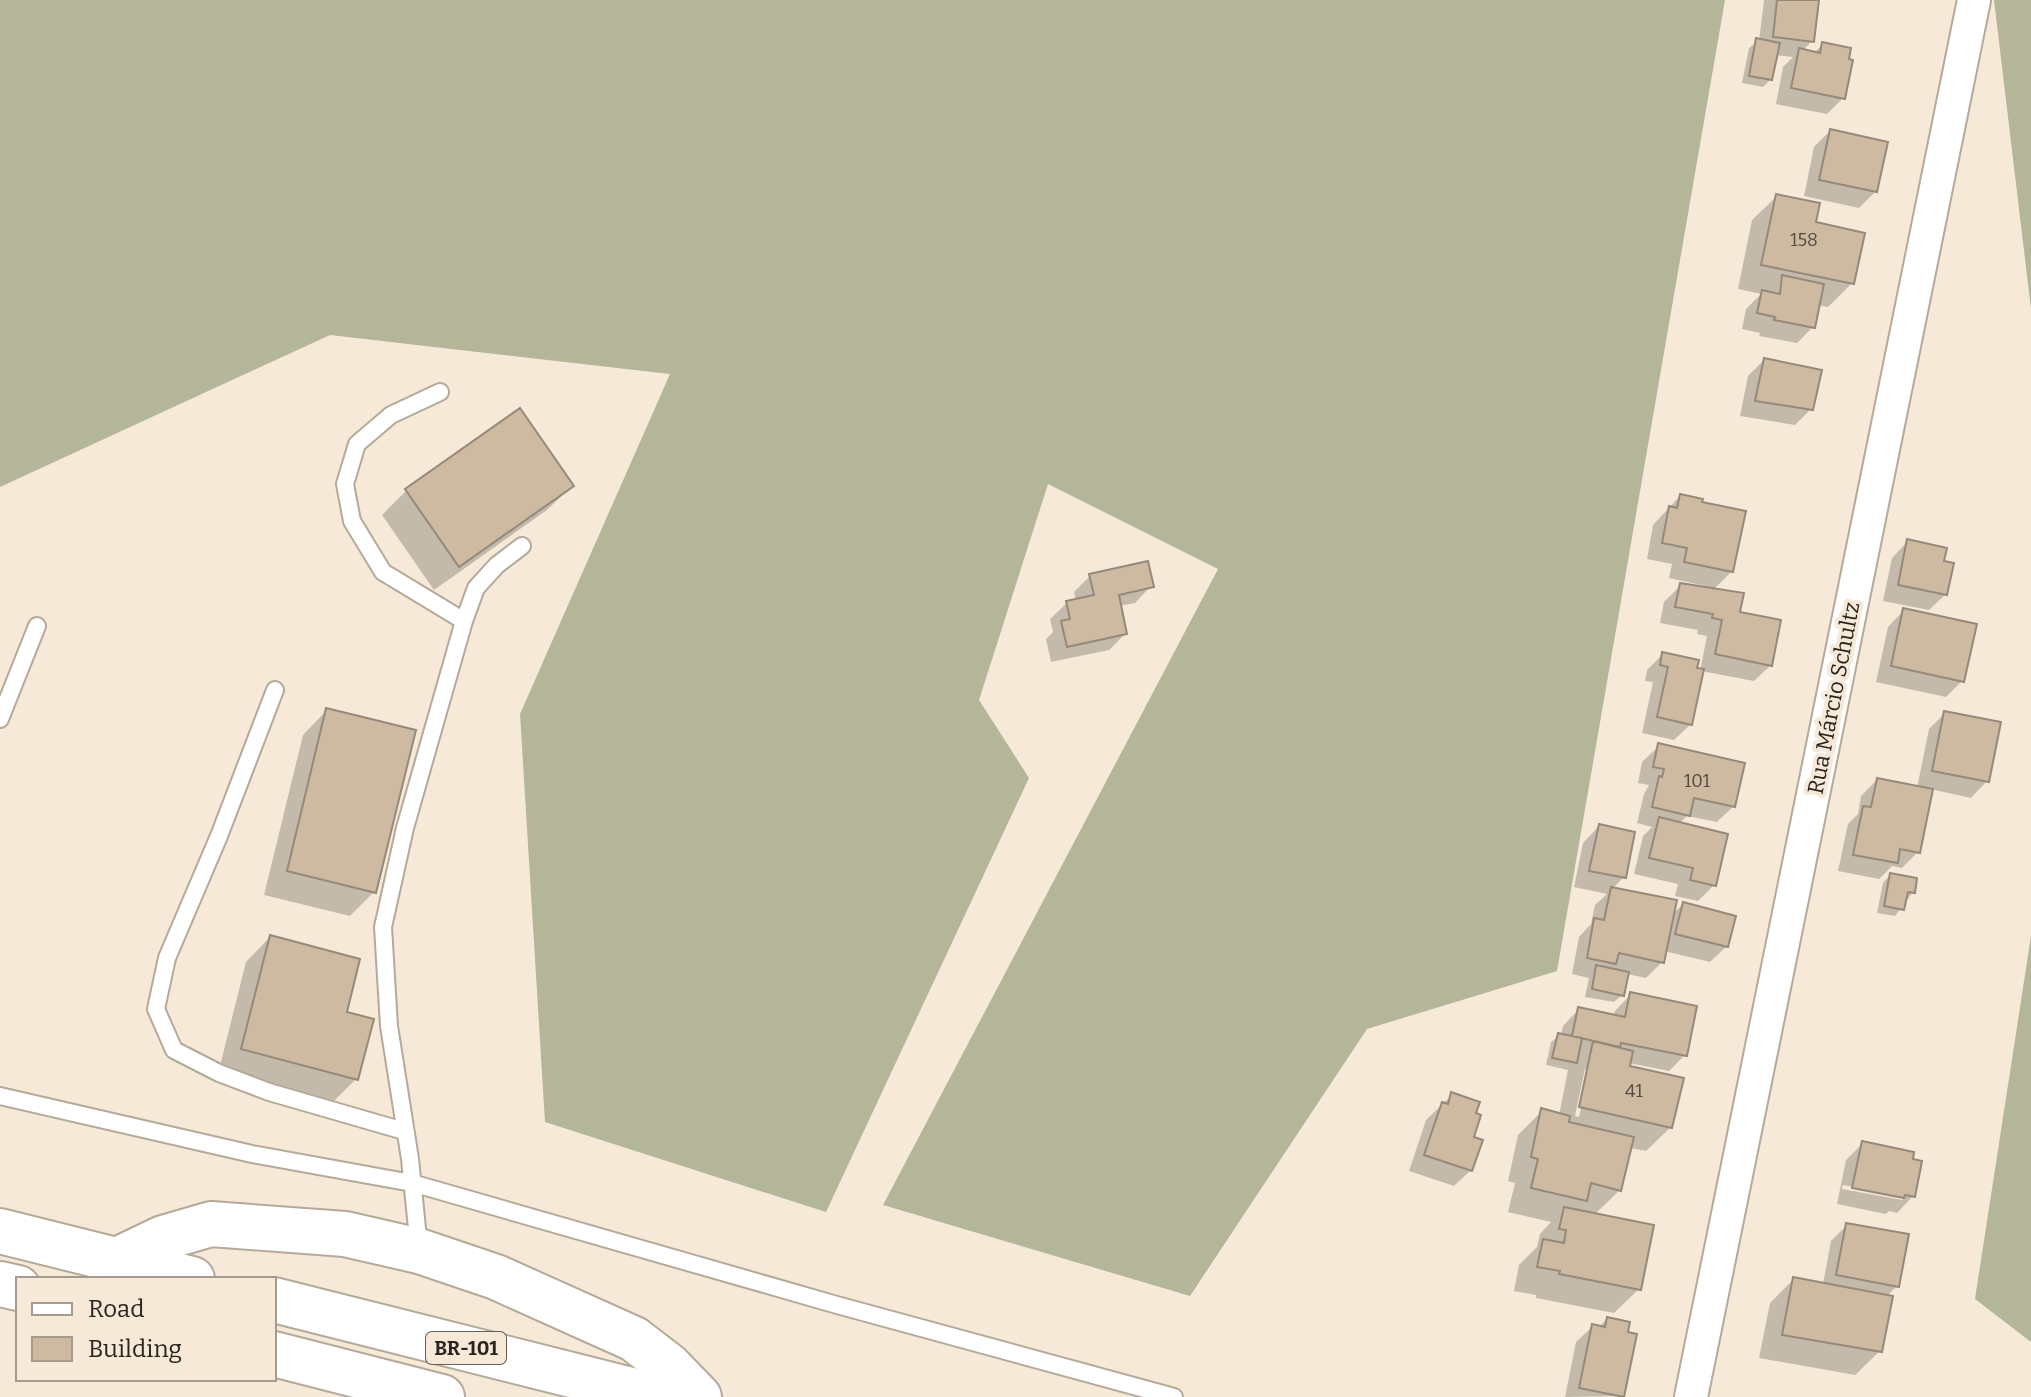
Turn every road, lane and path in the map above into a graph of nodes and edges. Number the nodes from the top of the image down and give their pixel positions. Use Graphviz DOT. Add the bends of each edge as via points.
graph roads {
  1 [pos="1974,0"];
  2 [pos="440,392"];
  3 [pos="522,546"];
  4 [pos="464,621"];
  5 [pos="37,626"];
  6 [pos="275,690"];
  7 [pos="0,719"];
  8 [pos="0,1096"];
  9 [pos="404,1131"];
  10 [pos="412,1183"];
  11 [pos="0,1231"];
  12 [pos="419,1251"];
  13 [pos="117,1260"];
  14 [pos="184,1277"];
  15 [pos="276,1301"];
  16 [pos="276,1355"];
  17 [pos="442,1397"];
  18 [pos="659,1397"];
  19 [pos="699,1397"];
  20 [pos="1174,1397"];
  21 [pos="1691,1397"];
  1 -- 21 [label="street, Rua Márcio Schultz"];
  2 -- 4 [label="lane" via="391,415 357,444 345,484 352,521 383,572"];
  3 -- 4 [label="lane" via="476,588"];
  4 -- 9 [label="lane" via="405,828 383,927 389,1026"];
  5 -- 7 [label="lane"];
  6 -- 9 [label="lane" via="167,958 156,1009 174,1050 219,1073"];
  8 -- 10 [label="lane" via="252,1154"];
  9 -- 10 [label="lane"];
  10 -- 12 [label="lane"];
  10 -- 20 [label="lane"];
  11 -- 13 [label="highway"];
  12 -- 13 [label="highway" via="345,1234 211,1224 163,1238"];
  12 -- 19 [label="highway" via="509,1282 634,1339"];
  13 -- 14 [label="highway"];
  15 -- 18 [label="highway, BR-101"];
  16 -- 17 [label="highway, BR-101"];
}
